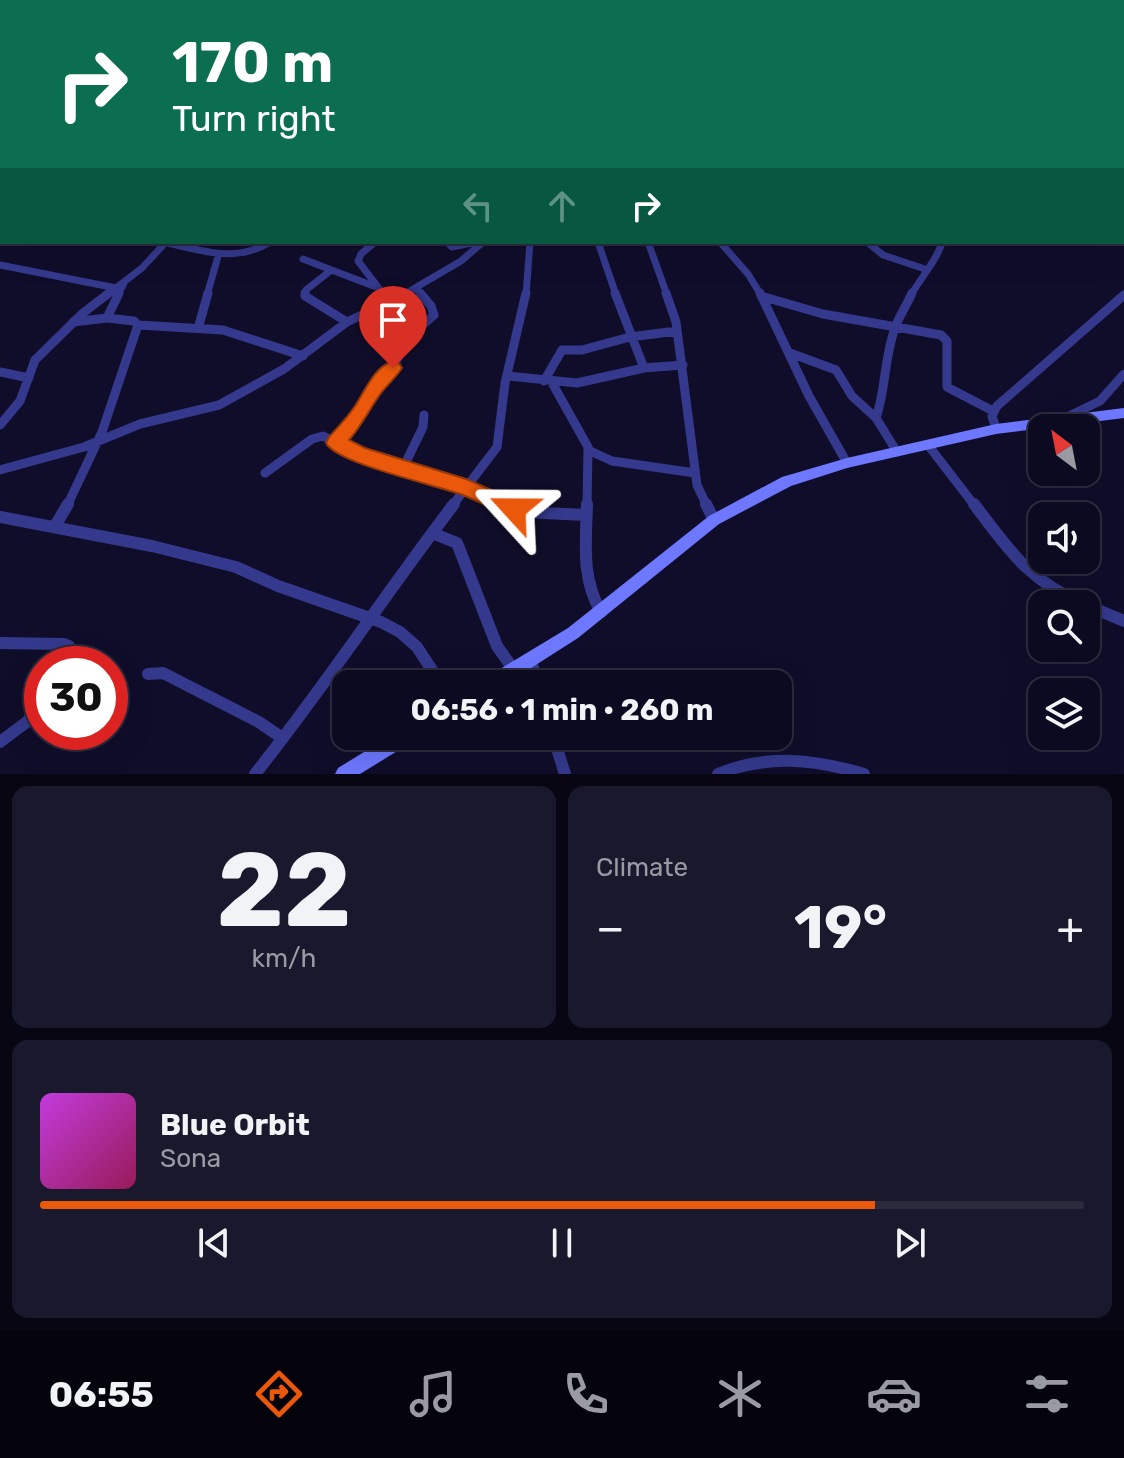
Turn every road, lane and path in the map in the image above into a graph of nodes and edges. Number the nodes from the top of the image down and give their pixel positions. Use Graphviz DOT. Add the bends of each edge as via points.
graph roads {
  1 [pos="164,244"];
  2 [pos="176,244"];
  3 [pos="267,244"];
  4 [pos="373,244"];
  5 [pos="481,244"];
  6 [pos="530,244"];
  7 [pos="599,244"];
  8 [pos="649,244"];
  9 [pos="722,244"];
  10 [pos="869,244"];
  11 [pos="942,244"];
  12 [pos="219,253"];
  13 [pos="303,259"];
  14 [pos="0,265"];
  15 [pos="925,269"];
  16 [pos="330,271"];
  17 [pos="120,285"];
  18 [pos="376,287"];
  19 [pos="416,289"];
  20 [pos="1124,295"];
  21 [pos="761,296"];
  22 [pos="389,302"];
  23 [pos="107,318"];
  24 [pos="73,322"];
  25 [pos="347,322"];
  26 [pos="138,325"];
  27 [pos="199,325"];
  28 [pos="895,328"];
  29 [pos="677,331"];
  30 [pos="630,337"];
  31 [pos="790,353"];
  32 [pos="303,356"];
  33 [pos="683,365"];
  34 [pos="644,368"];
  35 [pos="0,372"];
  36 [pos="1124,374"];
  37 [pos="507,376"];
  38 [pos="29,378"];
  39 [pos="548,381"];
  40 [pos="993,411"];
  41 [pos="1124,413"];
  42 [pos="1072,414"];
  43 [pos="424,415"];
  44 [pos="1100,416"];
  45 [pos="876,418"];
  46 [pos="0,425"];
  47 [pos="1028,425"];
  48 [pos="996,429"];
  49 [pos="100,442"];
  50 [pos="336,443"];
  51 [pos="928,445"];
  52 [pos="588,450"];
  53 [pos="897,452"];
  54 [pos="847,463"];
  55 [pos="404,466"];
  56 [pos="0,470"];
  57 [pos="265,473"];
  58 [pos="695,473"];
  59 [pos="466,487"];
  60 [pos="585,515"];
  61 [pos="0,517"];
  62 [pos="714,520"];
  63 [pos="55,526"];
  64 [pos="432,533"];
  65 [pos="1052,590"];
  66 [pos="1100,611"];
  67 [pos="601,612"];
  68 [pos="371,618"];
  69 [pos="1124,621"];
  70 [pos="0,643"];
  71 [pos="69,646"];
  72 [pos="531,660"];
  73 [pos="432,670"];
  74 [pos="514,670"];
  75 [pos="534,670"];
  76 [pos="148,674"];
  77 [pos="24,724"];
  78 [pos="282,738"];
  79 [pos="0,742"];
  80 [pos="380,750"];
  81 [pos="557,750"];
  82 [pos="255,774"];
  83 [pos="344,774"];
  84 [pos="565,774"];
  85 [pos="718,774"];
  86 [pos="864,774"];
  1 -- 17 [label="street"];
  2 -- 12 [label="street"];
  3 -- 12 [label="street" via="257,251"];
  4 -- 18 [label="street" via="358,261"];
  5 -- 19 [label="street"];
  6 -- 37 [label="street" via="525,308"];
  7 -- 30 [label="street"];
  8 -- 29 [label="street"];
  9 -- 21 [label="street"];
  10 -- 15 [label="street" via="883,255"];
  11 -- 15 [label="street"];
  12 -- 27 [label="street"];
  13 -- 16 [label="street"];
  14 -- 17 [label="street"];
  15 -- 28 [label="street"];
  16 -- 18 [label="street"];
  16 -- 25 [label="street" via="305,296"];
  17 -- 23 [label="street"];
  17 -- 24 [label="street"];
  18 -- 22 [label="street"];
  19 -- 22 [label="street"];
  19 -- 50 [label="street" via="434,315 408,338 393,368"];
  20 -- 40 [label="street"];
  21 -- 28 [label="street"];
  21 -- 31 [label="street"];
  22 -- 25 [label="street"];
  23 -- 24 [label="street"];
  23 -- 26 [label="street"];
  24 -- 38 [label="street" via="35,360"];
  25 -- 32 [label="street"];
  26 -- 27 [label="street"];
  26 -- 49 [label="street"];
  27 -- 32 [label="street" via="244,333"];
  28 -- 40 [label="street" via="941,335 947,341 947,387"];
  28 -- 45 [label="street"];
  29 -- 30 [label="street"];
  29 -- 33 [label="street"];
  30 -- 34 [label="street"];
  30 -- 39 [label="street" via="559,351"];
  31 -- 45 [label="street" via="836,370 852,396"];
  31 -- 54 [label="street"];
  32 -- 49 [label="street" via="219,405 140,424"];
  33 -- 34 [label="street"];
  33 -- 58 [label="street"];
  34 -- 39 [label="street" via="577,383"];
  35 -- 38 [label="street"];
  36 -- 42 [label="street" via="1102,402"];
  37 -- 39 [label="street"];
  37 -- 59 [label="street" via="497,447"];
  38 -- 46 [label="street" via="20,401"];
  39 -- 52 [label="street" via="580,428"];
  40 -- 48 [label="street"];
  41 -- 44 [label="street"];
  43 -- 55 [label="street"];
  45 -- 53 [label="street"];
  47 -- 48 [label="street"];
  48 -- 51 [label="street"];
  49 -- 56 [label="street"];
  49 -- 63 [label="street"];
  50 -- 55 [label="street"];
  50 -- 57 [label="street" via="317,437"];
  51 -- 53 [label="street"];
  51 -- 65 [label="street" via="1023,567"];
  52 -- 58 [label="street" via="612,461"];
  52 -- 60 [label="street"];
  53 -- 54 [label="street"];
  54 -- 62 [label="street" via="787,481"];
  55 -- 59 [label="street"];
  58 -- 62 [label="street"];
  59 -- 60 [label="street" via="524,512"];
  59 -- 64 [label="street"];
  60 -- 67 [label="street" via="585,567"];
  61 -- 63 [label="street"];
  62 -- 67 [label="street"];
  63 -- 68 [label="street" via="236,567"];
  64 -- 68 [label="street"];
  64 -- 74 [label="street" via="457,543 497,646"];
  66 -- 69 [label="street"];
  67 -- 72 [label="street"];
  68 -- 73 [label="street" via="400,632"];
  68 -- 78 [label="street"];
  70 -- 71 [label="street"];
  72 -- 74 [label="street"];
  72 -- 75 [label="street"];
  76 -- 78 [label="street" via="163,673"];
  77 -- 79 [label="street"];
  78 -- 82 [label="street"];
  80 -- 83 [label="street"];
  81 -- 84 [label="street"];
  85 -- 86 [label="street" via="743,763 807,759"];
}
